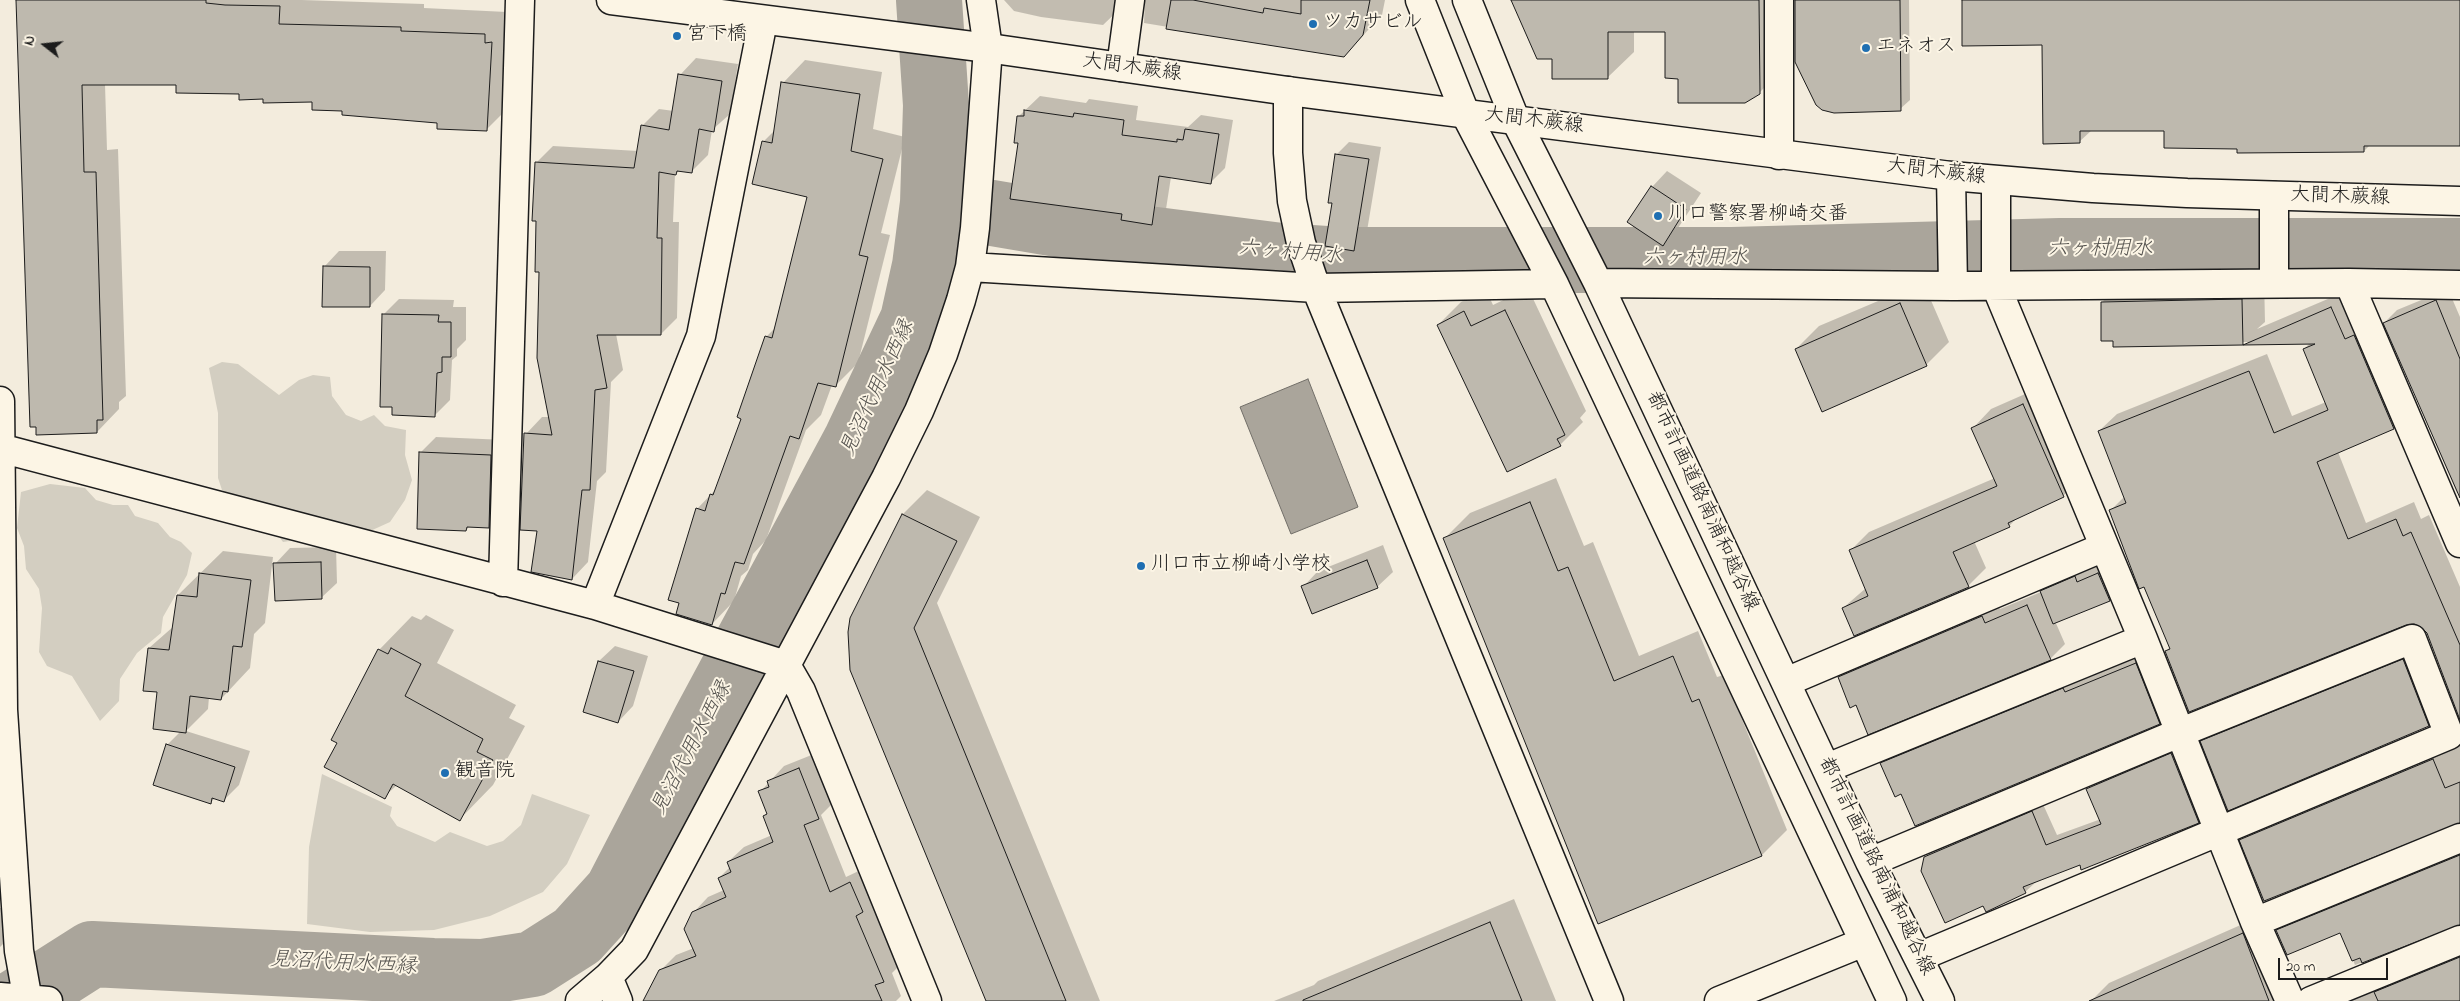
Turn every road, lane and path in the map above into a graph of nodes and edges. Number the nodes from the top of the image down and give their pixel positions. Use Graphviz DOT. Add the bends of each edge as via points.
graph roads {
  1 [pos="520,0"];
  2 [pos="611,0"];
  3 [pos="981,0"];
  4 [pos="1130,0"];
  5 [pos="1420,0"];
  6 [pos="1467,0"];
  7 [pos="1779,0"];
  8 [pos="763,21"];
  9 [pos="988,48"];
  10 [pos="1121,67"];
  11 [pos="1288,91"];
  12 [pos="1465,113"];
  13 [pos="1515,119"];
  14 [pos="1779,155"];
  15 [pos="1950,176"];
  16 [pos="1996,181"];
  17 [pos="2274,196"];
  18 [pos="2460,202"];
  19 [pos="970,266"];
  20 [pos="1313,280"];
  21 [pos="1598,283"];
  22 [pos="2274,283"];
  23 [pos="2349,283"];
  24 [pos="1554,284"];
  25 [pos="2460,285"];
  26 [pos="1953,286"];
  27 [pos="1996,286"];
  28 [pos="0,401"];
  29 [pos="1,448"];
  30 [pos="2460,543"];
  31 [pos="2104,547"];
  32 [pos="503,582"];
  33 [pos="595,605"];
  34 [pos="2143,639"];
  35 [pos="780,663"];
  36 [pos="1786,682"];
  37 [pos="1,710"];
  38 [pos="2179,733"];
  39 [pos="1827,768"];
  40 [pos="2219,830"];
  41 [pos="2460,838"];
  42 [pos="1870,862"];
  43 [pos="2255,922"];
  44 [pos="2460,940"];
  45 [pos="1864,942"];
  46 [pos="1919,957"];
  47 [pos="613,989"];
  48 [pos="0,997"];
  49 [pos="1731,999"];
  50 [pos="34,1000"];
  51 [pos="580,1001"];
  52 [pos="927,1001"];
  53 [pos="1609,1001"];
  54 [pos="1892,1001"];
  55 [pos="1940,1001"];
  56 [pos="2290,1001"];
  57 [pos="2311,1001"];
  1 -- 32 [label="street"];
  2 -- 8 [label="street, 大間木蕨線"];
  3 -- 9 [label="street"];
  4 -- 10 [label="street"];
  5 -- 12 [label="street, 都市計画道路南浦和越谷線"];
  6 -- 13 [label="street, 都市計画道路南浦和越谷線"];
  7 -- 14 [label="street"];
  8 -- 9 [label="street, 大間木蕨線"];
  8 -- 33 [label="street" via="700,336"];
  9 -- 10 [label="street, 大間木蕨線"];
  9 -- 19 [label="street"];
  10 -- 11 [label="street, 大間木蕨線"];
  11 -- 12 [label="street, 大間木蕨線"];
  11 -- 20 [label="street" via="1292,201"];
  12 -- 13 [label="street, 大間木蕨線"];
  12 -- 24 [label="street, 都市計画道路南浦和越谷線"];
  13 -- 14 [label="street, 大間木蕨線"];
  13 -- 21 [label="street, 都市計画道路南浦和越谷線"];
  14 -- 15 [label="street, 大間木蕨線"];
  15 -- 16 [label="street, 大間木蕨線"];
  15 -- 26 [label="street"];
  16 -- 17 [label="street, 大間木蕨線"];
  16 -- 27 [label="street"];
  17 -- 18 [label="street, 大間木蕨線"];
  17 -- 22 [label="street"];
  19 -- 20 [label="street"];
  19 -- 35 [label="street" via="943,354 919,411"];
  20 -- 24 [label="street"];
  20 -- 53 [label="street"];
  21 -- 26 [label="street"];
  21 -- 36 [label="street, 都市計画道路南浦和越谷線"];
  22 -- 23 [label="street"];
  22 -- 27 [label="street"];
  23 -- 25 [label="street"];
  23 -- 30 [label="street"];
  24 -- 45 [label="street, 都市計画道路南浦和越谷線"];
  26 -- 27 [label="street"];
  27 -- 31 [label="street"];
  28 -- 29 [label="street"];
  29 -- 32 [label="street"];
  29 -- 37 [label="street"];
  31 -- 34 [label="street"];
  31 -- 36 [label="street"];
  32 -- 33 [label="street"];
  33 -- 35 [label="street"];
  34 -- 38 [label="street"];
  34 -- 39 [label="street"];
  35 -- 47 [label="street"];
  35 -- 52 [label="street" via="800,691"];
  36 -- 39 [label="street, 都市計画道路南浦和越谷線"];
  37 -- 50 [label="street" via="19,951"];
  38 -- 40 [label="street"];
  38 -- 40 [label="street" via="2412,639 2449,735"];
  38 -- 42 [label="street"];
  39 -- 42 [label="street, 都市計画道路南浦和越谷線"];
  40 -- 43 [label="street"];
  40 -- 46 [label="street"];
  41 -- 43 [label="street"];
  42 -- 46 [label="street, 都市計画道路南浦和越谷線"];
  43 -- 56 [label="street"];
  44 -- 57 [label="street"];
  45 -- 49 [label="street"];
  45 -- 54 [label="street, 都市計画道路南浦和越谷線"];
  46 -- 55 [label="street, 都市計画道路南浦和越谷線"];
  47 -- 51 [label="street"];
  48 -- 50 [label="street"];
}
